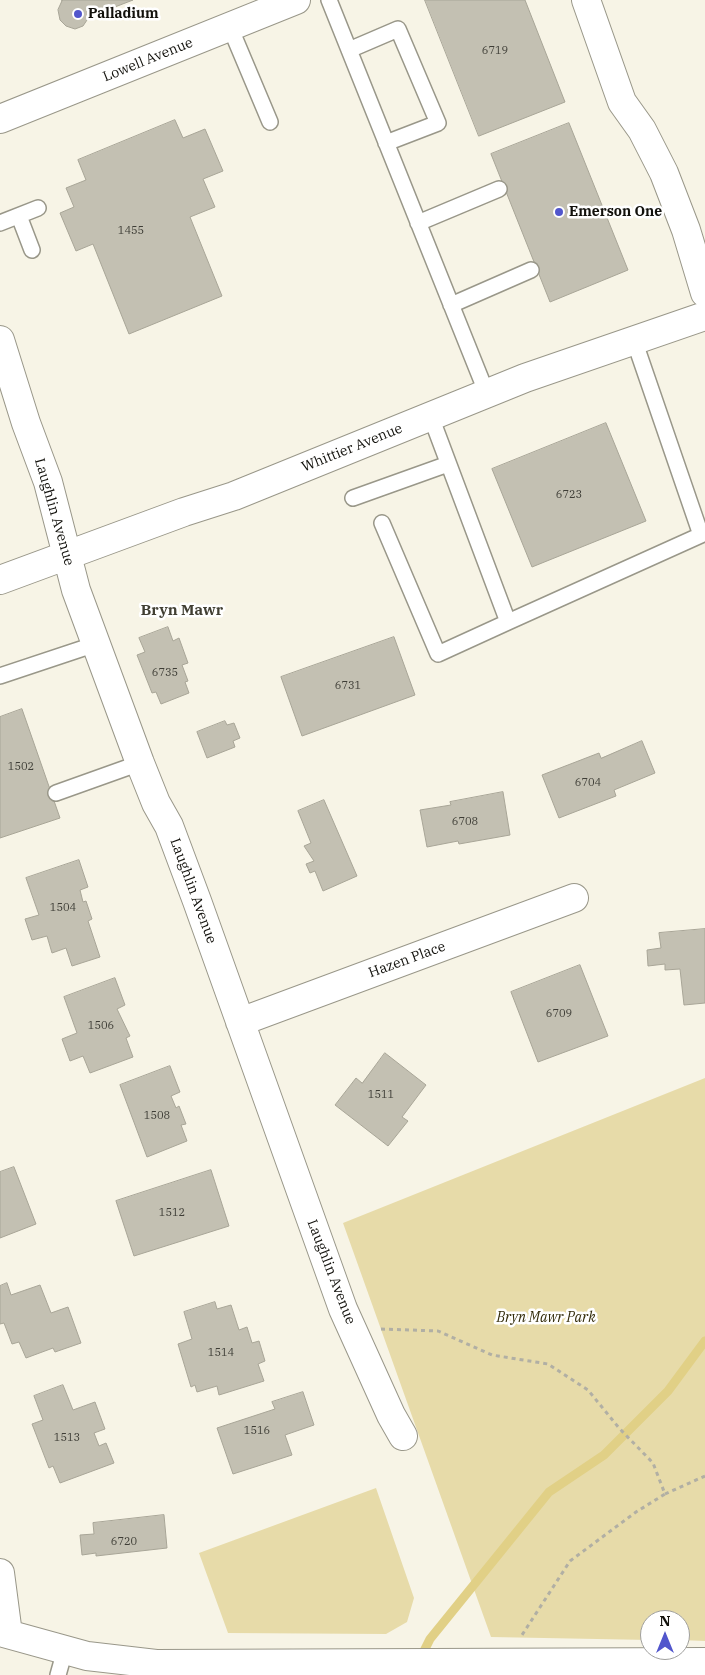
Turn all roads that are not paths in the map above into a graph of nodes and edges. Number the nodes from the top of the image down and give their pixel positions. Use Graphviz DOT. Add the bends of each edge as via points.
graph roads {
  1 [pos="296,0"];
  2 [pos="329,0"];
  3 [pos="586,0"];
  4 [pos="230,27"];
  5 [pos="349,50"];
  6 [pos="0,119"];
  7 [pos="270,122"];
  8 [pos="386,143"];
  9 [pos="499,189"];
  10 [pos="38,208"];
  11 [pos="19,216"];
  12 [pos="418,222"];
  13 [pos="0,223"];
  14 [pos="32,250"];
  15 [pos="532,270"];
  16 [pos="705,293"];
  17 [pos="451,305"];
  18 [pos="705,316"];
  19 [pos="0,340"];
  20 [pos="634,340"];
  21 [pos="487,394"];
  22 [pos="430,417"];
  23 [pos="448,464"];
  24 [pos="353,498"];
  25 [pos="382,523"];
  26 [pos="67,555"];
  27 [pos="0,580"];
  28 [pos="508,622"];
  29 [pos="96,644"];
  30 [pos="0,676"];
  31 [pos="140,763"];
  32 [pos="56,793"];
  33 [pos="574,898"];
  34 [pos="240,1022"];
  35 [pos="403,1436"];
  36 [pos="0,1573"];
  37 [pos="4,1633"];
  38 [pos="705,1662"];
  39 [pos="61,1663"];
  1 -- 4 [label="street, Lowell Avenue"];
  2 -- 5 [label="lane"];
  3 -- 16 [label="street" via="622,102 642,130 664,174 686,230"];
  4 -- 6 [label="street, Lowell Avenue"];
  4 -- 7 [label="lane"];
  5 -- 8 [label="lane"];
  5 -- 8 [label="lane" via="398,29 438,123"];
  8 -- 12 [label="lane"];
  9 -- 12 [label="lane"];
  10 -- 11 [label="lane"];
  11 -- 13 [label="lane"];
  11 -- 14 [label="lane"];
  12 -- 17 [label="lane"];
  15 -- 17 [label="lane"];
  17 -- 21 [label="lane"];
  18 -- 20 [label="street, Whittier Avenue"];
  19 -- 26 [label="street, Laughlin Avenue" via="48,482"];
  20 -- 21 [label="street, Whittier Avenue"];
  20 -- 28 [label="lane" via="701,535"];
  21 -- 22 [label="street, Whittier Avenue"];
  22 -- 23 [label="lane"];
  22 -- 26 [label="street, Whittier Avenue" via="234,496"];
  23 -- 24 [label="lane"];
  23 -- 28 [label="lane"];
  25 -- 28 [label="lane" via="438,654"];
  26 -- 27 [label="street, Whittier Avenue"];
  26 -- 29 [label="street, Laughlin Avenue"];
  29 -- 30 [label="lane"];
  29 -- 31 [label="street, Laughlin Avenue"];
  31 -- 32 [label="lane"];
  31 -- 34 [label="street, Laughlin Avenue" via="172,836"];
  33 -- 34 [label="street, Hazen Place"];
  34 -- 35 [label="street, Laughlin Avenue" via="342,1309"];
  36 -- 37 [label="street"];
  37 -- 39 [label="street"];
  38 -- 39 [label="street" via="156,1664 105,1660"];
}
